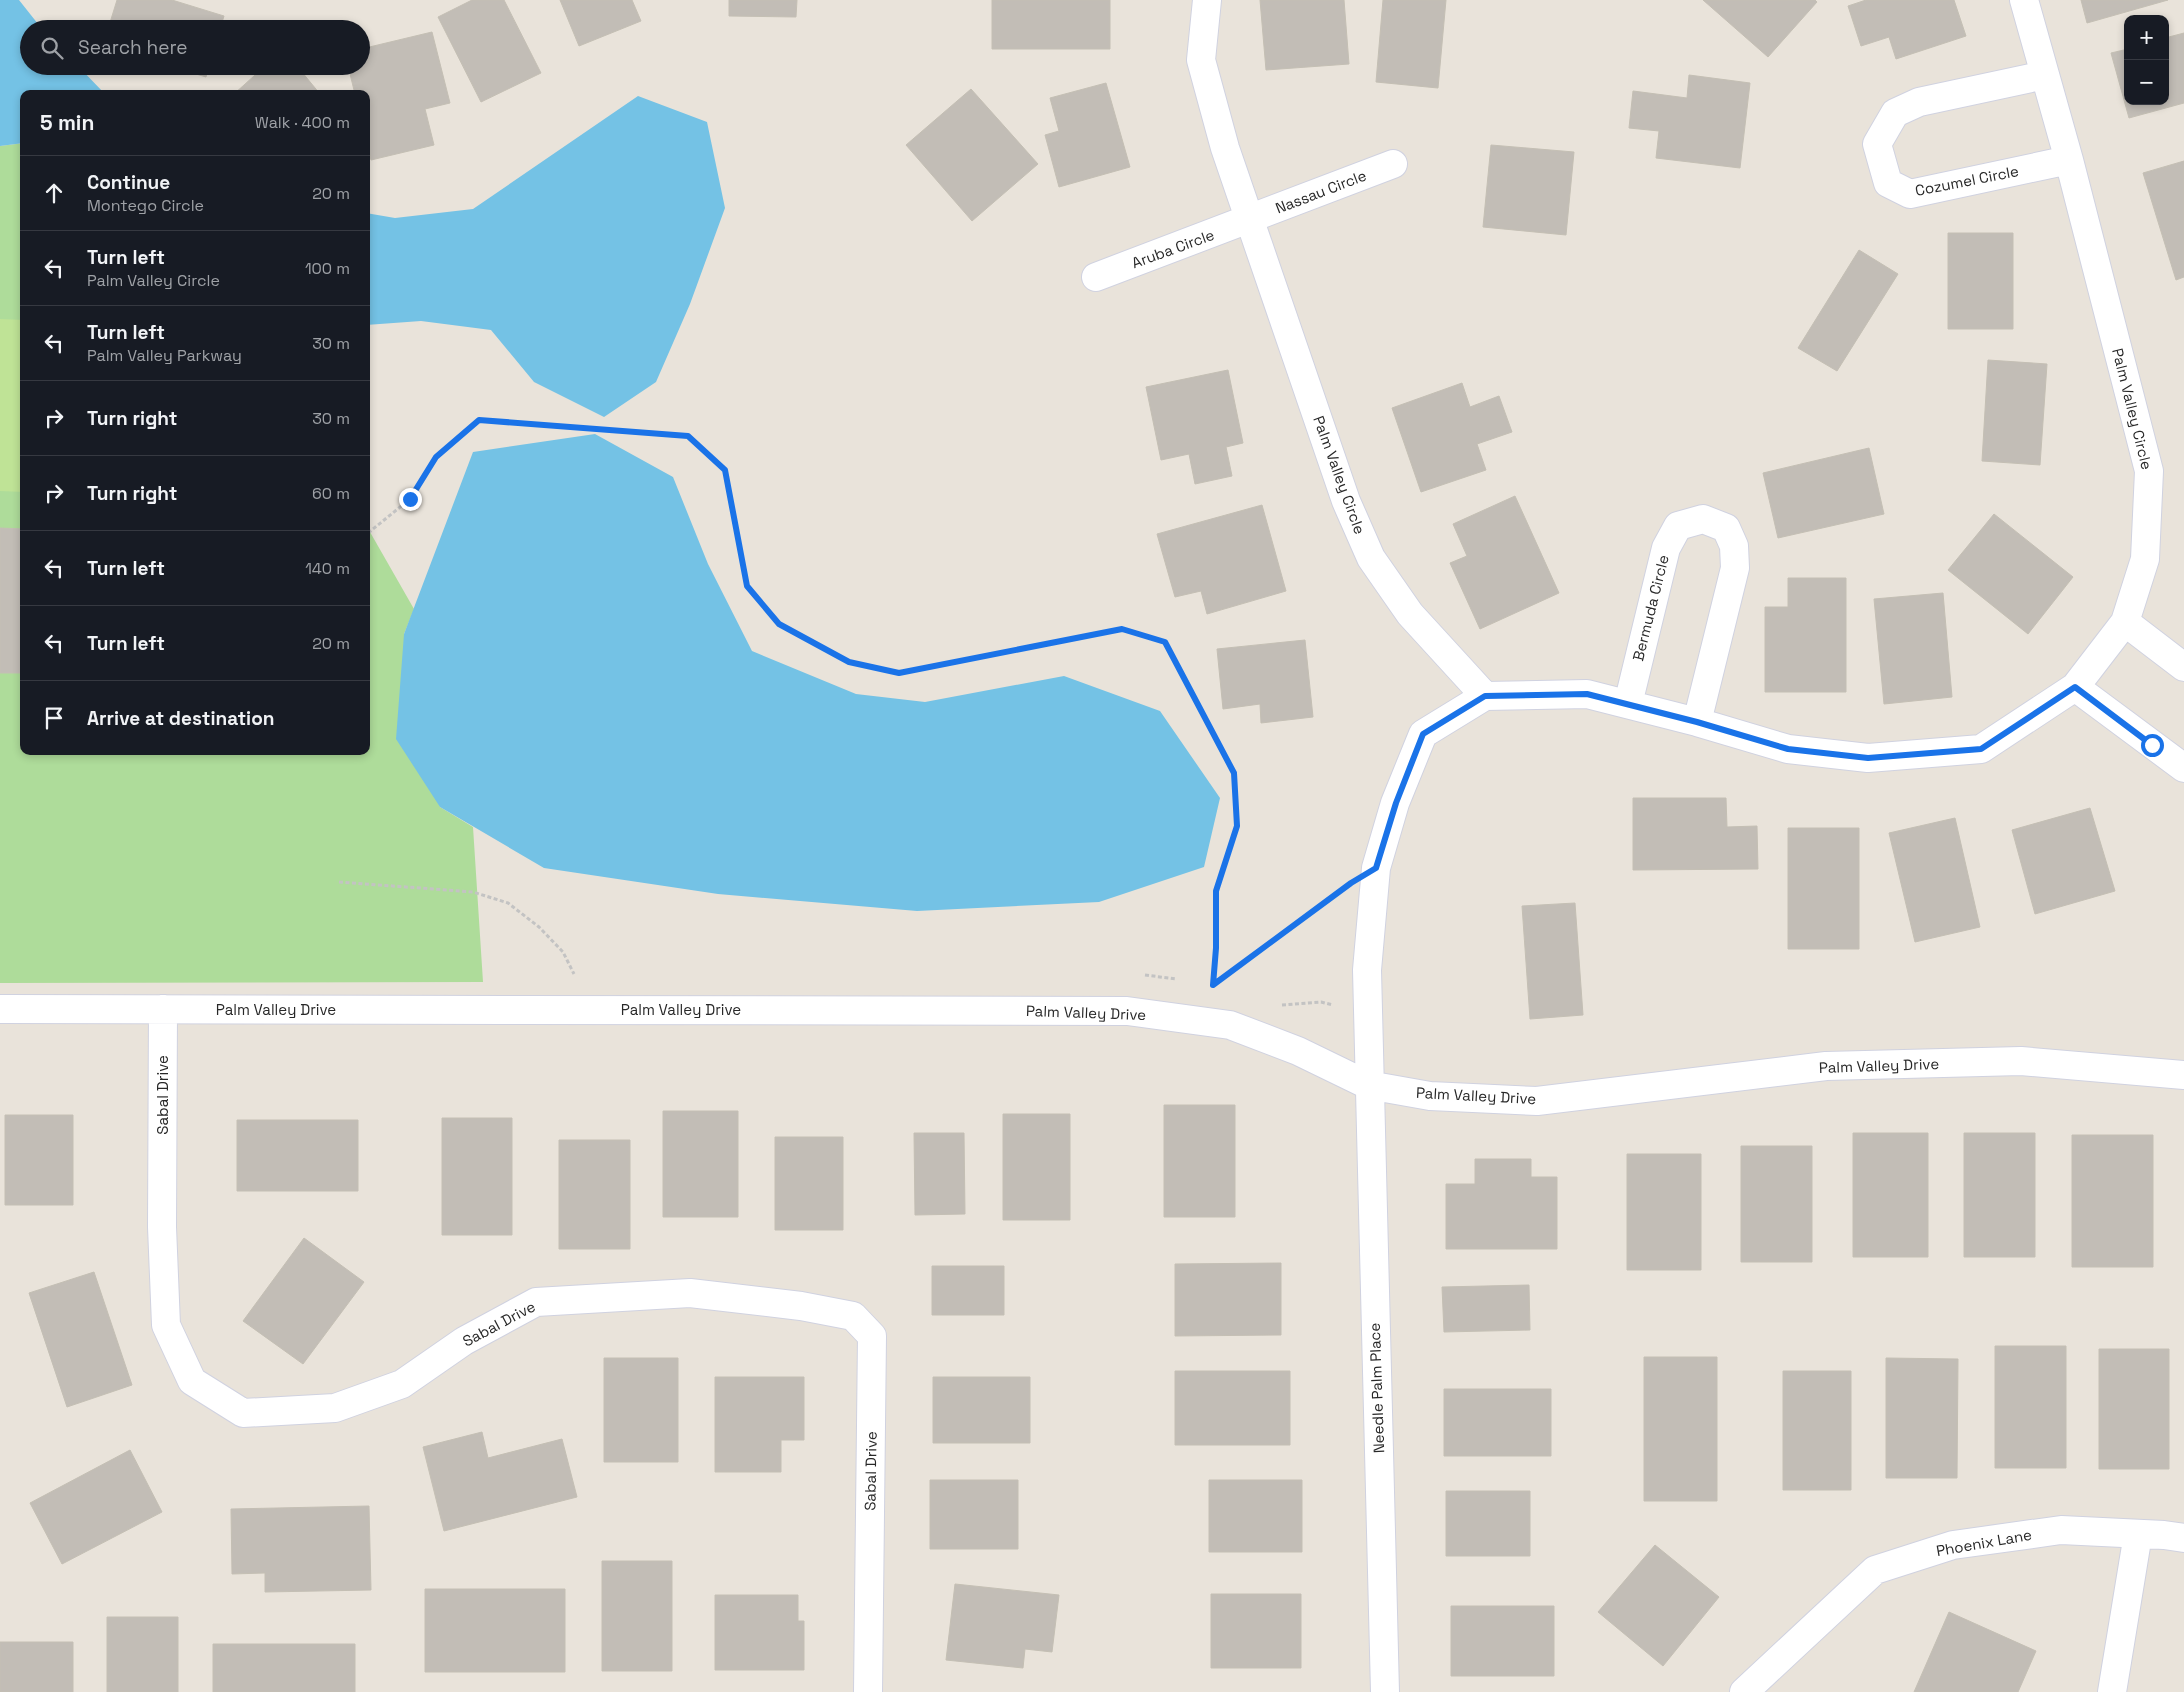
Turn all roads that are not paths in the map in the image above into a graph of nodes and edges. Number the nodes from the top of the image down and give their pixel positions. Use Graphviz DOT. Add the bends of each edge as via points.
graph roads {
  1 [pos="1207,0"];
  2 [pos="2024,0"];
  3 [pos="2045,75"];
  4 [pos="2069,160"];
  5 [pos="1393,164"];
  6 [pos="1249,220"];
  7 [pos="1096,277"];
  8 [pos="2125,622"];
  9 [pos="2184,667"];
  10 [pos="2075,687"];
  11 [pos="1485,696"];
  12 [pos="1628,704"];
  13 [pos="1697,722"];
  14 [pos="2184,768"];
  15 [pos="0,1009"];
  16 [pos="164,1009"];
  17 [pos="2184,1075"];
  18 [pos="1368,1085"];
  19 [pos="2138,1534"];
  20 [pos="2184,1538"];
  21 [pos="868,1692"];
  22 [pos="1385,1692"];
  23 [pos="1744,1692"];
  24 [pos="2112,1692"];
  1 -- 6 [label="street, Palm Valley Circle" via="1200,60"];
  2 -- 3 [label="street, Palm Valley Circle"];
  3 -- 4 [label="street, Palm Valley Circle"];
  3 -- 4 [label="street, Cozumel Circle" via="1919,102 1895,113 1877,144 1888,183 1910,194"];
  4 -- 8 [label="street, Palm Valley Circle" via="2149,471 2145,558"];
  5 -- 6 [label="street, Nassau Circle"];
  6 -- 7 [label="street, Aruba Circle"];
  6 -- 11 [label="street, Palm Valley Circle" via="1346,501 1371,558 1410,614"];
  8 -- 9 [label="street"];
  8 -- 10 [label="street, Palm Valley Circle"];
  10 -- 13 [label="street, Palm Valley Circle" via="1981,749 1868,758 1788,749"];
  10 -- 14 [label="street"];
  11 -- 12 [label="street, Palm Valley Circle" via="1587,694"];
  11 -- 18 [label="street, Needle Palm Place" via="1423,734 1396,803 1376,868 1367,970"];
  12 -- 13 [label="street, Palm Valley Circle"];
  12 -- 13 [label="street, Bermuda Circle" via="1666,548 1678,526 1704,519 1726,528 1734,546 1735,568"];
  15 -- 16 [label="street, Palm Valley Drive"];
  16 -- 18 [label="street, Palm Valley Drive" via="1127,1011 1230,1025 1298,1051"];
  16 -- 21 [label="street, Sabal Drive" via="162,1227 166,1326 192,1381 244,1413 335,1408 402,1384 464,1341 536,1302 690,1293 853,1316 872,1336"];
  17 -- 18 [label="street, Palm Valley Drive" via="2021,1061 1826,1066 1537,1101 1430,1096"];
  18 -- 22 [label="street, Needle Palm Place"];
  19 -- 20 [label="street, Phoenix Lane"];
  19 -- 23 [label="street, Phoenix Lane" via="2061,1530 1953,1545 1875,1570"];
  19 -- 24 [label="street"];
}
